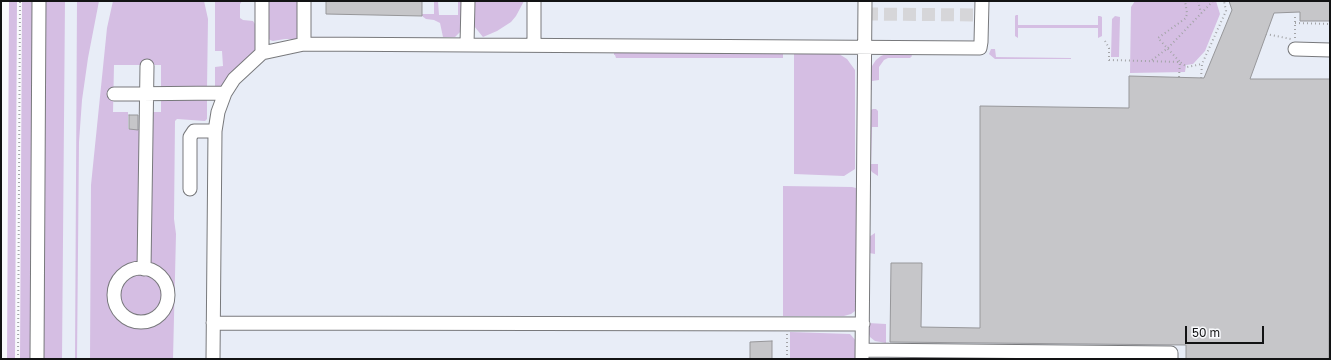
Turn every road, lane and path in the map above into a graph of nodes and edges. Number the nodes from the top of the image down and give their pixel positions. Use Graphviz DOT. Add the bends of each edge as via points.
graph roads {
  1 [pos="20,1"];
  2 [pos="39,1"];
  3 [pos="262,1"];
  4 [pos="304,1"];
  5 [pos="468,1"];
  6 [pos="534,1"];
  7 [pos="865,1"];
  8 [pos="982,1"];
  9 [pos="1185,1"];
  10 [pos="1198,1"];
  11 [pos="1213,1"];
  12 [pos="1224,1"];
  13 [pos="1201,13"];
  14 [pos="1295,17"];
  15 [pos="1295,23"];
  16 [pos="1330,24"];
  17 [pos="1266,34"];
  18 [pos="1105,41"];
  19 [pos="304,44"];
  20 [pos="467,45"];
  21 [pos="534,45"];
  22 [pos="864,47"];
  23 [pos="1168,48"];
  24 [pos="1295,50"];
  25 [pos="1330,50"];
  26 [pos="262,53"];
  27 [pos="1152,61"];
  28 [pos="1180,62"];
  29 [pos="1202,64"];
  30 [pos="147,66"];
  31 [pos="1179,77"];
  32 [pos="1201,78"];
  33 [pos="225,93"];
  34 [pos="114,94"];
  35 [pos="147,94"];
  36 [pos="210,131"];
  37 [pos="144,269"];
  38 [pos="213,323"];
  39 [pos="786,324"];
  40 [pos="863,324"];
  41 [pos="862,355"];
  42 [pos="902,355"];
  43 [pos="18,359"];
  44 [pos="37,359"];
  45 [pos="212,359"];
  46 [pos="787,359"];
  47 [pos="1171,359"];
  1 -- 43 [label="path"];
  2 -- 44 [label="lane"];
  3 -- 26 [label="lane"];
  4 -- 19 [label="lane"];
  5 -- 20 [label="lane"];
  6 -- 21 [label="lane"];
  7 -- 22 [label="lane"];
  8 -- 22 [label="lane" via="980,48"];
  9 -- 23 [label="path" via="1188,12 1186,18 1158,38"];
  10 -- 13 [label="path"];
  11 -- 13 [label="path"];
  12 -- 29 [label="path" via="1226,11"];
  13 -- 23 [label="path"];
  14 -- 15 [label="path"];
  15 -- 16 [label="path"];
  15 -- 17 [label="path" via="1295,40"];
  18 -- 27 [label="path" via="1109,48 1109,60"];
  19 -- 20 [label="lane"];
  19 -- 26 [label="lane"];
  20 -- 21 [label="lane"];
  21 -- 22 [label="lane"];
  22 -- 40 [label="lane"];
  23 -- 27 [label="path"];
  23 -- 28 [label="path"];
  24 -- 25 [label="lane"];
  26 -- 33 [label="lane" via="234,79"];
  27 -- 28 [label="path"];
  28 -- 29 [label="path" via="1186,67"];
  28 -- 31 [label="path"];
  29 -- 32 [label="path"];
  30 -- 35 [label="lane"];
  33 -- 35 [label="lane"];
  33 -- 36 [label="lane"];
  34 -- 35 [label="lane"];
  35 -- 37 [label="lane"];
  36 -- 36 [label="lane" via="200,141 197,151 193,189 190,137 194,131"];
  36 -- 38 [label="lane"];
  37 -- 37 [label="lane" via="130,271 124,275 116,287 115,294 115,302 122,314 128,319 142,322 156,318 162,313 168,300 167,286 163,279 152,270"];
  38 -- 39 [label="lane"];
  38 -- 45 [label="lane"];
  39 -- 40 [label="lane"];
  39 -- 46 [label="path"];
  40 -- 41 [label="lane"];
  41 -- 42 [label="lane"];
  42 -- 47 [label="lane" via="1171,353"];
}
